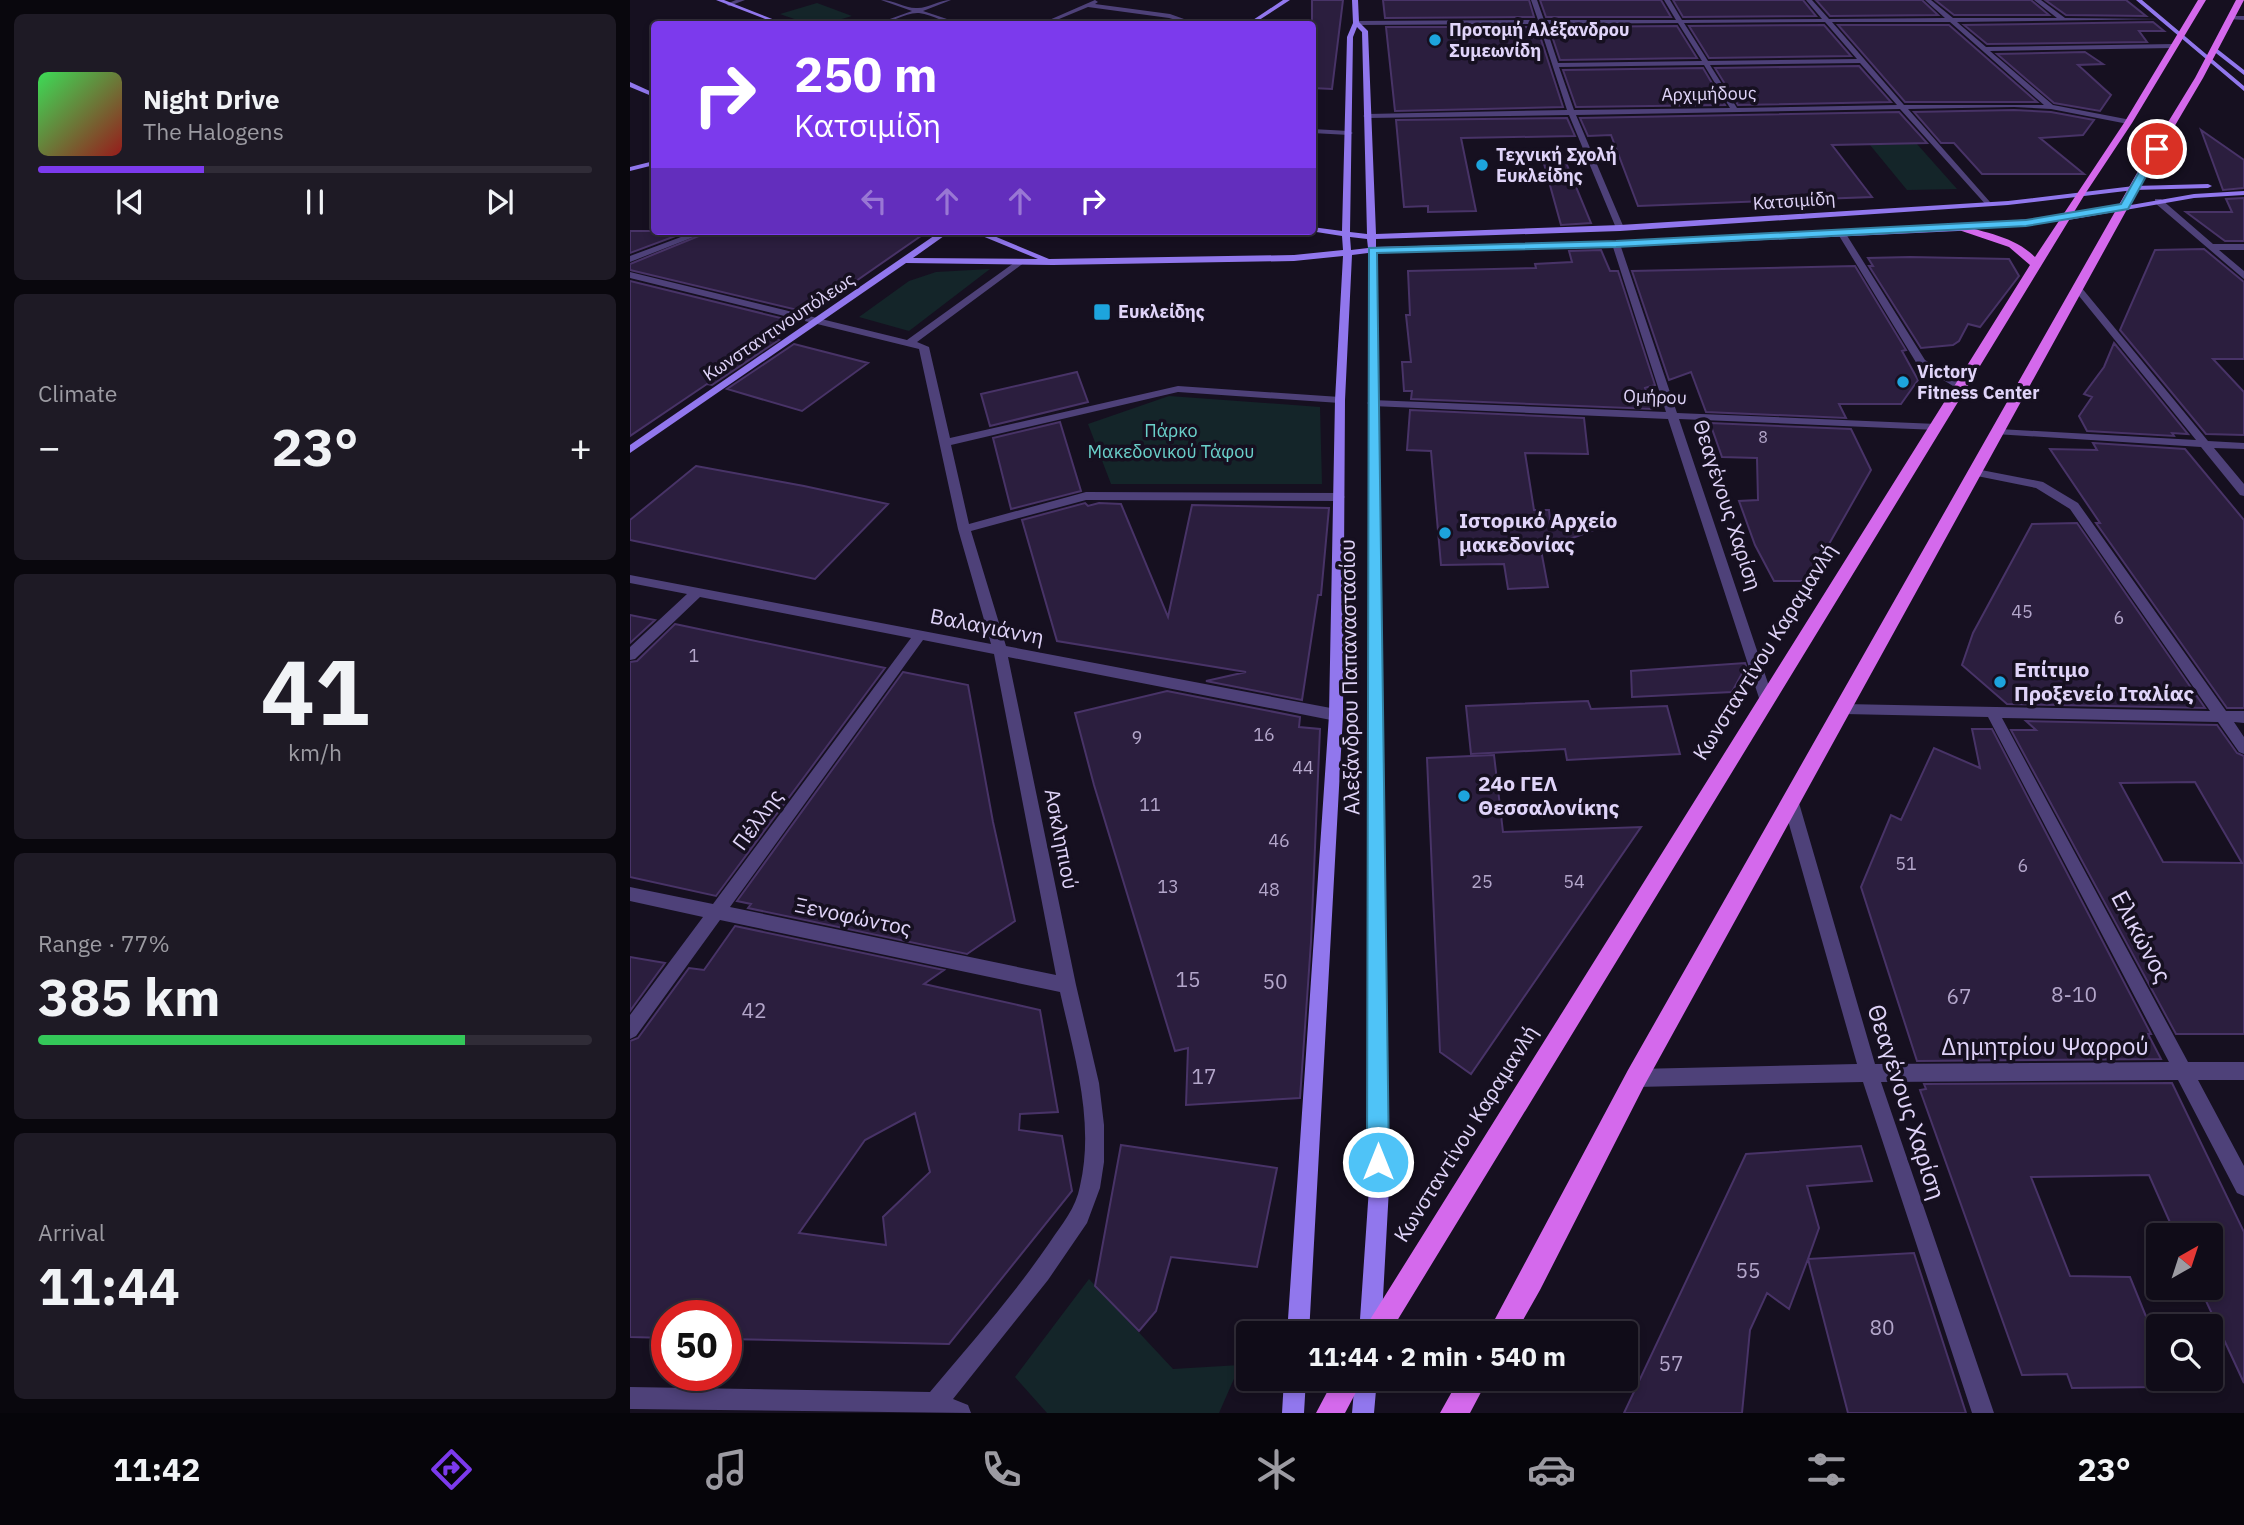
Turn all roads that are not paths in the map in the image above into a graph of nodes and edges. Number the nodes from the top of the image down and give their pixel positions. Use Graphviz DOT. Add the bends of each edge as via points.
graph roads {
  1 [pos="719,0"];
  2 [pos="742,0"];
  3 [pos="884,0"];
  4 [pos="948,0"];
  5 [pos="1099,0"];
  6 [pos="1287,0"];
  7 [pos="1355,0"];
  8 [pos="1534,0"];
  9 [pos="1667,0"];
  10 [pos="1809,0"];
  11 [pos="1928,0"];
  12 [pos="2037,0"];
  13 [pos="2139,0"];
  14 [pos="2202,0"];
  15 [pos="2239,0"];
  16 [pos="729,4"];
  17 [pos="1087,5"];
  18 [pos="918,11"];
  19 [pos="2230,18"];
  20 [pos="2244,18"];
  21 [pos="1258,19"];
  22 [pos="2063,19"];
  23 [pos="2160,19"];
  24 [pos="1827,20"];
  25 [pos="1951,20"];
  26 [pos="774,21"];
  27 [pos="888,21"];
  28 [pos="950,21"];
  29 [pos="1050,21"];
  30 [pos="1186,21"];
  31 [pos="1249,21"];
  32 [pos="1255,21"];
  33 [pos="1680,21"];
  34 [pos="1540,22"];
  35 [pos="1356,23"];
  36 [pos="2181,35"];
  37 [pos="2174,46"];
  38 [pos="1984,49"];
  39 [pos="2214,49"];
  40 [pos="2209,58"];
  41 [pos="1862,61"];
  42 [pos="1705,63"];
  43 [pos="1555,65"];
  44 [pos="2244,73"];
  45 [pos="630,84"];
  46 [pos="2244,89"];
  47 [pos="651,94"];
  48 [pos="1903,107"];
  49 [pos="2051,107"];
  50 [pos="1735,110"];
  51 [pos="1571,112"];
  52 [pos="1367,116"];
  53 [pos="2128,122"];
  54 [pos="1316,131"];
  55 [pos="1349,133"];
  56 [pos="651,164"];
  57 [pos="630,169"];
  58 [pos="2244,184"];
  59 [pos="2134,188"];
  60 [pos="2080,194"];
  61 [pos="2244,194"];
  62 [pos="2158,201"];
  63 [pos="1987,204"];
  64 [pos="2124,207"];
  65 [pos="2068,218"];
  66 [pos="1620,228"];
  67 [pos="1958,228"];
  68 [pos="1316,229"];
  69 [pos="1346,233"];
  70 [pos="1842,233"];
  71 [pos="694,235"];
  72 [pos="942,235"];
  73 [pos="984,235"];
  74 [pos="1370,237"];
  75 [pos="1616,244"];
  76 [pos="2211,247"];
  77 [pos="2244,247"];
  78 [pos="1372,250"];
  79 [pos="1346,253"];
  80 [pos="630,259"];
  81 [pos="907,261"];
  82 [pos="1021,262"];
  83 [pos="1053,262"];
  84 [pos="2037,267"];
  85 [pos="630,275"];
  86 [pos="2244,276"];
  87 [pos="2078,289"];
  88 [pos="819,321"];
  89 [pos="911,342"];
  90 [pos="1962,387"];
  91 [pos="1340,400"];
  92 [pos="1372,403"];
  93 [pos="1674,415"];
  94 [pos="1937,427"];
  95 [pos="1998,432"];
  96 [pos="944,443"];
  97 [pos="2203,444"];
  98 [pos="2244,446"];
  99 [pos="630,450"];
  100 [pos="1976,473"];
  101 [pos="2244,492"];
  102 [pos="1339,497"];
  103 [pos="964,529"];
  104 [pos="630,579"];
  105 [pos="697,592"];
  106 [pos="919,635"];
  107 [pos="1000,650"];
  108 [pos="630,655"];
  109 [pos="1767,701"];
  110 [pos="1844,709"];
  111 [pos="1993,712"];
  112 [pos="1336,715"];
  113 [pos="2222,717"];
  114 [pos="2244,718"];
  115 [pos="2244,748"];
  116 [pos="1791,803"];
  117 [pos="630,894"];
  118 [pos="717,912"];
  119 [pos="1067,985"];
  120 [pos="630,1030"];
  121 [pos="2184,1071"];
  122 [pos="2244,1071"];
  123 [pos="1870,1073"];
  124 [pos="1636,1078"];
  125 [pos="2244,1186"];
  126 [pos="1299,1321"];
  127 [pos="1373,1321"];
  128 [pos="1380,1321"];
  129 [pos="1508,1321"];
  130 [pos="1295,1391"];
  131 [pos="1342,1391"];
  132 [pos="1365,1391"];
  133 [pos="1467,1391"];
  134 [pos="630,1398"];
  135 [pos="935,1404"];
  136 [pos="961,1413"];
  137 [pos="1293,1413"];
  138 [pos="1330,1413"];
  139 [pos="1363,1413"];
  140 [pos="1454,1413"];
  141 [pos="1983,1413"];
  1 -- 16 [label="main road"];
  2 -- 16 [label="street"];
  3 -- 18 [label="street"];
  4 -- 18 [label="street"];
  5 -- 17 [label="street"];
  6 -- 21 [label="main road"];
  7 -- 35 [label="main road, Αλεξάνδρου Παπαναστασίου"];
  8 -- 34 [label="street"];
  9 -- 33 [label="street"];
  10 -- 24 [label="street"];
  11 -- 25 [label="street"];
  12 -- 22 [label="street"];
  13 -- 23 [label="main road"];
  14 -- 36 [label="main road, Κωνσταντίνου Καραμανλή"];
  15 -- 19 [label="main road"];
  16 -- 26 [label="main road"];
  17 -- 29 [label="street"];
  17 -- 30 [label="street"];
  18 -- 27 [label="street"];
  18 -- 28 [label="street"];
  19 -- 20 [label="street"];
  19 -- 39 [label="main road"];
  21 -- 31 [label="main road"];
  21 -- 32 [label="main road"];
  22 -- 23 [label="street"];
  22 -- 25 [label="street"];
  23 -- 36 [label="main road"];
  24 -- 25 [label="street"];
  24 -- 33 [label="street"];
  24 -- 41 [label="street"];
  25 -- 38 [label="street"];
  33 -- 34 [label="street"];
  33 -- 42 [label="street"];
  34 -- 35 [label="street"];
  34 -- 43 [label="street"];
  35 -- 52 [label="main road, Αλεξάνδρου Παπαναστασίου" via="1365,31"];
  35 -- 55 [label="main road, Αλεξάνδρου Παπαναστασίου" via="1350,31"];
  36 -- 37 [label="main road, Κωνσταντίνου Καραμανλή"];
  36 -- 40 [label="main road"];
  37 -- 38 [label="street"];
  37 -- 53 [label="main road, Κωνσταντίνου Καραμανλή"];
  38 -- 49 [label="street"];
  39 -- 40 [label="main road"];
  39 -- 44 [label="main road"];
  40 -- 46 [label="main road"];
  40 -- 59 [label="main road"];
  41 -- 42 [label="street"];
  41 -- 48 [label="street"];
  42 -- 43 [label="street"];
  42 -- 50 [label="street"];
  43 -- 51 [label="street"];
  45 -- 47 [label="main road"];
  48 -- 49 [label="street, Αρχιμήδους"];
  48 -- 50 [label="street, Αρχιμήδους"];
  48 -- 63 [label="street"];
  49 -- 53 [label="street, Αρχιμήδους"];
  50 -- 51 [label="street, Αρχιμήδους"];
  51 -- 52 [label="street, Αρχιμήδους"];
  51 -- 66 [label="street"];
  52 -- 74 [label="main road, Αλεξάνδρου Παπαναστασίου"];
  53 -- 60 [label="main road, Κωνσταντίνου Καραμανλή"];
  54 -- 55 [label="street"];
  55 -- 69 [label="main road, Αλεξάνδρου Παπαναστασίου"];
  56 -- 57 [label="main road"];
  58 -- 59 [label="main road, Κατσιμίδη"];
  59 -- 60 [label="main road, Κατσιμίδη"];
  59 -- 64 [label="main road"];
  60 -- 63 [label="main road, Κατσιμίδη"];
  60 -- 65 [label="main road, Κωνσταντίνου Καραμανλή"];
  61 -- 62 [label="main road, Κατσιμίδη"];
  62 -- 64 [label="main road, Κατσιμίδη"];
  62 -- 76 [label="street"];
  63 -- 66 [label="main road, Κατσιμίδη"];
  64 -- 65 [label="main road, Κατσιμίδη"];
  64 -- 87 [label="main road"];
  65 -- 67 [label="main road, Κατσιμίδη"];
  65 -- 84 [label="main road, Κωνσταντίνου Καραμανλή"];
  66 -- 74 [label="main road, Κατσιμίδη"];
  67 -- 70 [label="main road, Κατσιμίδη"];
  67 -- 84 [label="main road" via="2009,244 2028,255"];
  68 -- 69 [label="main road, Κατσιμίδη"];
  69 -- 74 [label="main road, Κατσιμίδη"];
  69 -- 79 [label="main road, Αλεξάνδρου Παπαναστασίου"];
  70 -- 75 [label="main road, Κατσιμίδη"];
  70 -- 90 [label="street" via="1921,362"];
  71 -- 80 [label="street"];
  72 -- 81 [label="main road, Κωνσταντινουπόλεως"];
  73 -- 83 [label="main road, Κατσιμίδη"];
  74 -- 78 [label="main road, Αλεξάνδρου Παπαναστασίου"];
  75 -- 78 [label="main road, Κατσιμίδη"];
  75 -- 93 [label="street, Θεαγένους Χαρίση"];
  76 -- 77 [label="street"];
  76 -- 86 [label="street"];
  78 -- 79 [label="main road, Κατσιμίδη"];
  78 -- 92 [label="main road, Αλεξάνδρου Παπαναστασίου"];
  79 -- 83 [label="main road, Κατσιμίδη"];
  79 -- 91 [label="main road, Αλεξάνδρου Παπαναστασίου"];
  81 -- 82 [label="main road, Κατσιμίδη"];
  81 -- 88 [label="main road, Κωνσταντινουπόλεως"];
  82 -- 83 [label="main road, Κατσιμίδη"];
  82 -- 89 [label="street"];
  84 -- 90 [label="main road, Κωνσταντίνου Καραμανλή"];
  85 -- 88 [label="street"];
  87 -- 95 [label="main road"];
  87 -- 97 [label="street"];
  88 -- 89 [label="street"];
  88 -- 99 [label="main road, Κωνσταντινουπόλεως"];
  89 -- 96 [label="street, Ασκληπιού" via="924,347"];
  90 -- 94 [label="main road, Κωνσταντίνου Καραμανλή"];
  91 -- 96 [label="street" via="1178,389"];
  91 -- 102 [label="main road, Αλεξάνδρου Παπαναστασίου"];
  92 -- 93 [label="street, Ομήρου"];
  92 -- 127 [label="main road, Αλεξάνδρου Παπαναστασίου" via="1379,1188"];
  93 -- 94 [label="street, Ομήρου"];
  93 -- 109 [label="street, Θεαγένους Χαρίση"];
  94 -- 109 [label="main road, Κωνσταντίνου Καραμανλή"];
  95 -- 97 [label="street"];
  95 -- 100 [label="main road"];
  96 -- 103 [label="street, Ασκληπιού"];
  97 -- 98 [label="street"];
  97 -- 101 [label="street"];
  100 -- 110 [label="main road"];
  100 -- 113 [label="street" via="2039,485 2074,506"];
  102 -- 103 [label="street" via="1086,496"];
  102 -- 112 [label="main road, Αλεξάνδρου Παπαναστασίου"];
  103 -- 107 [label="street, Ασκληπιού"];
  104 -- 105 [label="street, Βαλαγιάννη"];
  105 -- 106 [label="street, Βαλαγιάννη"];
  105 -- 108 [label="street"];
  106 -- 107 [label="street, Βαλαγιάννη"];
  106 -- 118 [label="street, Πέλλης"];
  107 -- 112 [label="street, Βαλαγιάννη"];
  107 -- 119 [label="street, Ασκληπιού"];
  109 -- 128 [label="main road, Κωνσταντίνου Καραμανλή"];
  110 -- 111 [label="street"];
  110 -- 116 [label="main road"];
  111 -- 113 [label="street"];
  111 -- 121 [label="street, Ελικώνος"];
  112 -- 126 [label="main road, Αλεξάνδρου Παπαναστασίου"];
  113 -- 114 [label="street"];
  113 -- 115 [label="street"];
  116 -- 123 [label="street, Θεαγένους Χαρίση"];
  116 -- 124 [label="main road"];
  117 -- 118 [label="street, Ξενοφώντος"];
  118 -- 119 [label="street, Ξενοφώντος"];
  118 -- 120 [label="street, Πέλλης"];
  119 -- 135 [label="street, Ασκληπιού" via="1093,1106 1090,1188 1080,1216 1063,1242"];
  121 -- 122 [label="street, Δημητρίου Ψαρρού"];
  121 -- 123 [label="street, Δημητρίου Ψαρρού"];
  121 -- 125 [label="street, Ελικώνος"];
  123 -- 124 [label="street, Δημητρίου Ψαρρού"];
  123 -- 141 [label="street, Θεαγένους Χαρίση"];
  124 -- 129 [label="main road"];
  130 -- 137 [label="main road"];
  131 -- 138 [label="main road"];
  132 -- 139 [label="main road"];
  133 -- 140 [label="main road"];
  134 -- 135 [label="street"];
  135 -- 136 [label="street"];
}
